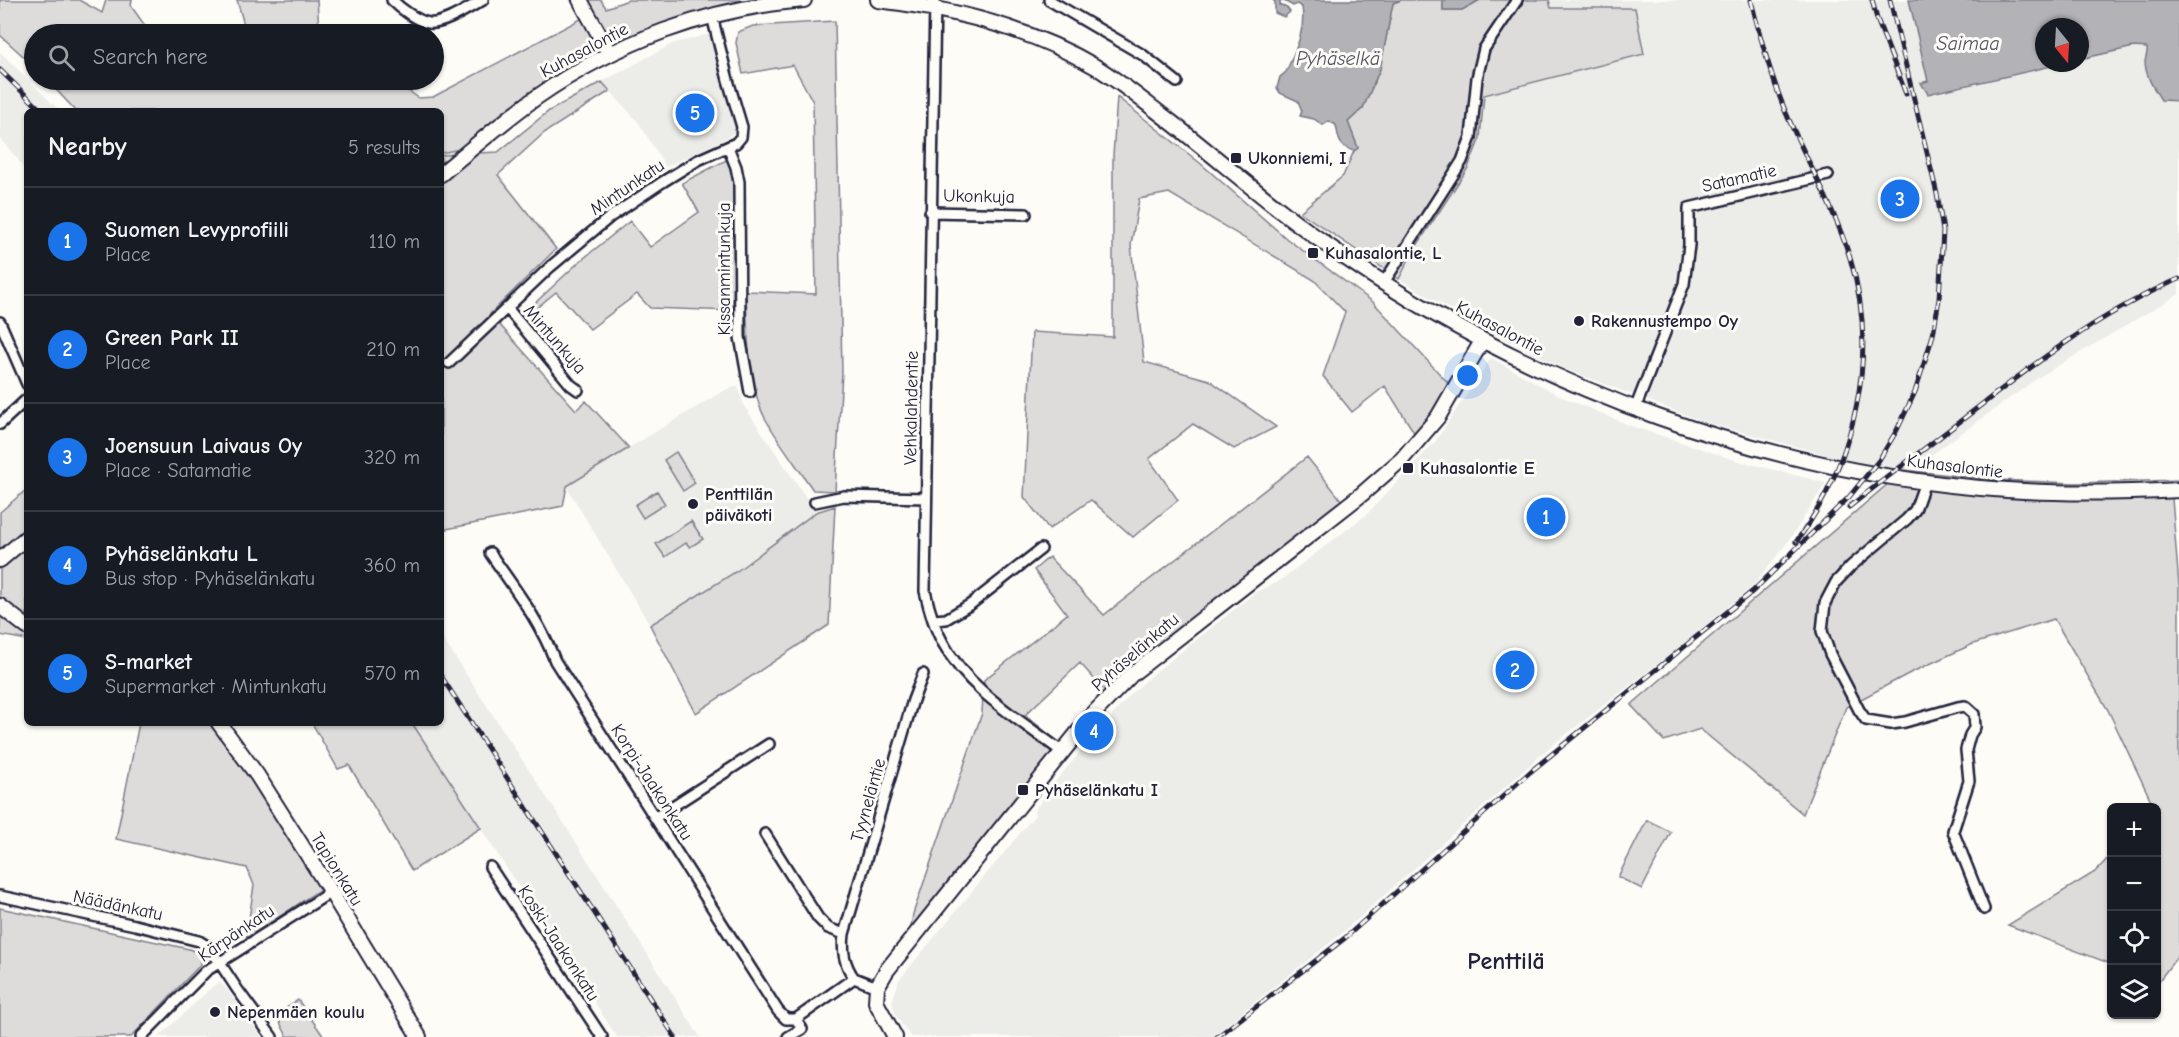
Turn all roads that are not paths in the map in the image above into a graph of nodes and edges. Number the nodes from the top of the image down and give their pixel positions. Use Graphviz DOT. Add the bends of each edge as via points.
graph roads {
  1 [pos="392,0"];
  2 [pos="483,0"];
  3 [pos="580,0"];
  4 [pos="804,0"];
  5 [pos="878,0"];
  6 [pos="1049,0"];
  7 [pos="1517,0"];
  8 [pos="935,4"];
  9 [pos="712,16"];
  10 [pos="610,54"];
  11 [pos="1177,82"];
  12 [pos="728,147"];
  13 [pos="444,172"];
  14 [pos="1828,175"];
  15 [pos="930,212"];
  16 [pos="1026,214"];
  17 [pos="1383,284"];
  18 [pos="507,308"];
  19 [pos="0,322"];
  20 [pos="1482,341"];
  21 [pos="449,363"];
  22 [pos="24,377"];
  23 [pos="578,390"];
  24 [pos="750,392"];
  25 [pos="24,402"];
  26 [pos="1635,409"];
  27 [pos="0,424"];
  28 [pos="1925,482"];
  29 [pos="2179,490"];
  30 [pos="926,498"];
  31 [pos="815,502"];
  32 [pos="24,540"];
  33 [pos="1041,549"];
  34 [pos="490,553"];
  35 [pos="0,560"];
  36 [pos="0,606"];
  37 [pos="933,620"];
  38 [pos="24,625"];
  39 [pos="923,674"];
  40 [pos="221,726"];
  41 [pos="769,744"];
  42 [pos="1061,751"];
  43 [pos="656,817"];
  44 [pos="765,834"];
  45 [pos="490,867"];
  46 [pos="331,892"];
  47 [pos="0,896"];
  48 [pos="1984,909"];
  49 [pos="844,934"];
  50 [pos="220,962"];
  51 [pos="854,978"];
  52 [pos="877,987"];
  53 [pos="796,1019"];
  54 [pos="141,1037"];
  55 [pos="272,1037"];
  56 [pos="418,1037"];
  57 [pos="602,1037"];
  58 [pos="788,1037"];
  59 [pos="895,1037"];
  1 -- 2 [label="street" via="430,23 447,20"];
  3 -- 10 [label="main road"];
  4 -- 9 [label="main road, Kuhasalontie"];
  5 -- 8 [label="main road, Kuhasalontie"];
  6 -- 11 [label="street" via="1143,55"];
  7 -- 17 [label="street" via="1484,49 1471,137 1462,161"];
  8 -- 15 [label="street, Vehkalahdentie"];
  8 -- 17 [label="main road, Kuhasalontie" via="1030,36 1094,66"];
  9 -- 10 [label="main road, Kuhasalontie" via="657,33"];
  9 -- 12 [label="street" via="742,127 741,137"];
  10 -- 13 [label="main road, Kuhasalontie" via="512,115"];
  12 -- 18 [label="street, Mintunkatu" via="691,165 610,217"];
  12 -- 24 [label="street, Kissanmintunkuja" via="740,189 740,337"];
  14 -- 26 [label="street, Satamatie" via="1689,208 1684,284"];
  15 -- 16 [label="street, Ukonkuja"];
  15 -- 30 [label="street, Vehkalahdentie"];
  17 -- 20 [label="main road, Kuhasalontie"];
  18 -- 21 [label="street, Mintunkatu"];
  18 -- 23 [label="street, Mintunkuja"];
  19 -- 22 [label="street"];
  20 -- 26 [label="main road, Kuhasalontie" via="1565,382"];
  20 -- 42 [label="main road, Pyhäselänkatu" via="1438,417 1402,459 1132,674"];
  25 -- 27 [label="street"];
  26 -- 28 [label="main road, Kuhasalontie" via="1741,445"];
  28 -- 29 [label="main road, Kuhasalontie" via="2010,491"];
  28 -- 48 [label="street" via="1915,510 1907,519 1836,582 1825,603 1822,631 1830,654 1866,720 1891,724 1965,706 1974,714 1976,727 1966,750 1969,781 1953,831"];
  30 -- 31 [label="street" via="844,496"];
  30 -- 37 [label="street, Vehkalahdentie" via="925,591"];
  32 -- 35 [label="main road"];
  33 -- 37 [label="street" via="971,604 946,619"];
  34 -- 43 [label="street, Korpi-Jaakonkatu" via="538,623 555,661"];
  36 -- 38 [label="main road"];
  37 -- 42 [label="street, Vehkalahdentie" via="944,645 966,676"];
  39 -- 49 [label="street, Tyyneläntie"];
  40 -- 46 [label="main road, Tapionkatu"];
  41 -- 43 [label="street"];
  42 -- 52 [label="main road, Pyhäselänkatu"];
  43 -- 53 [label="street, Korpi-Jaakonkatu" via="778,1011 786,1019"];
  44 -- 49 [label="street" via="818,918 828,928"];
  45 -- 57 [label="street, Koski-Jaakonkatu"];
  46 -- 50 [label="street, Kärpänkatu"];
  46 -- 56 [label="main road, Tapionkatu"];
  47 -- 50 [label="street, Näädänkatu" via="179,935 210,948"];
  49 -- 51 [label="street" via="844,956"];
  50 -- 54 [label="street, Kärpänkatu" via="206,971"];
  50 -- 55 [label="street, Näädänkatu"];
  51 -- 52 [label="street"];
  51 -- 53 [label="street"];
  52 -- 59 [label="main road" via="876,1002"];
  53 -- 58 [label="street" via="802,1029"];
}
